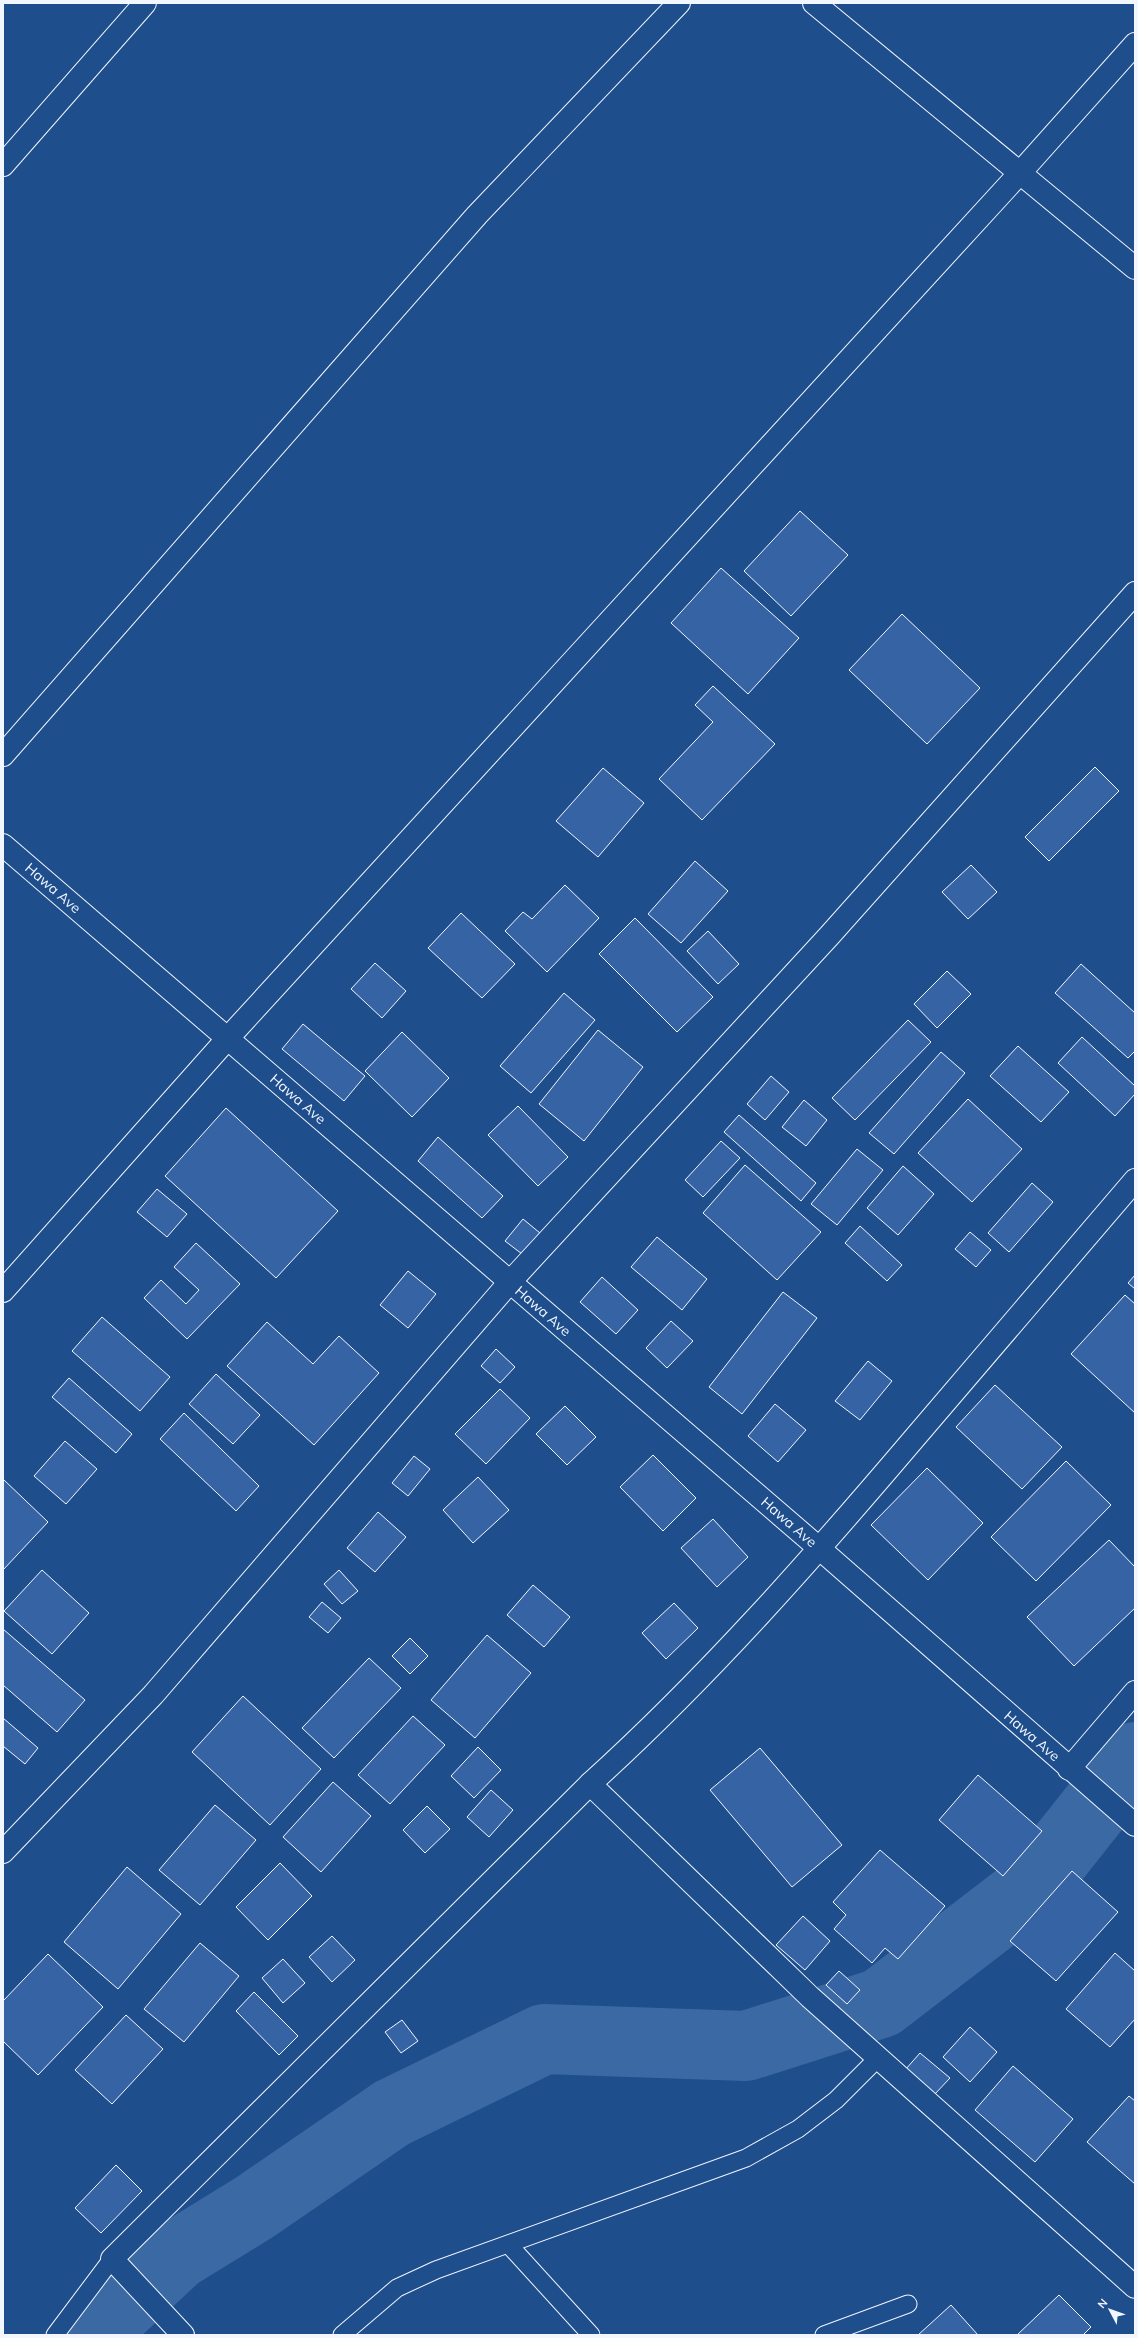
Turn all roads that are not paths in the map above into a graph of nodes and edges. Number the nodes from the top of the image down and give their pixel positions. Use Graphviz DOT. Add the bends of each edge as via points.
graph roads {
  1 [pos="145,3"];
  2 [pos="679,3"];
  3 [pos="814,3"];
  4 [pos="1135,44"];
  5 [pos="3,165"];
  6 [pos="1019,174"];
  7 [pos="1135,268"];
  8 [pos="1135,593"];
  9 [pos="3,755"];
  10 [pos="3,845"];
  11 [pos="228,1038"];
  12 [pos="1135,1180"];
  13 [pos="510,1283"];
  14 [pos="3,1290"];
  15 [pos="820,1549"];
  16 [pos="1135,1692"];
  17 [pos="1075,1774"];
  18 [pos="590,1784"];
  19 [pos="1135,1825"];
  20 [pos="3,1852"];
  21 [pos="878,2058"];
  22 [pos="509,2245"];
  23 [pos="112,2259"];
  24 [pos="1135,2288"];
  25 [pos="908,2304"];
  26 [pos="55,2335"];
  27 [pos="183,2335"];
  28 [pos="342,2335"];
  29 [pos="591,2335"];
  30 [pos="824,2335"];
  1 -- 5 [label="street"];
  2 -- 9 [label="street" via="477,215"];
  3 -- 6 [label="street"];
  4 -- 6 [label="street"];
  6 -- 7 [label="street"];
  6 -- 11 [label="street"];
  8 -- 13 [label="street" via="829,936"];
  10 -- 11 [label="street, Hawa Ave"];
  11 -- 13 [label="street, Hawa Ave"];
  11 -- 14 [label="street"];
  12 -- 15 [label="street"];
  13 -- 15 [label="street, Hawa Ave"];
  13 -- 20 [label="street" via="153,1695"];
  15 -- 17 [label="street, Hawa Ave"];
  15 -- 18 [label="street" via="697,1683"];
  16 -- 17 [label="street"];
  17 -- 19 [label="street, Hawa Ave"];
  18 -- 21 [label="street" via="810,1997"];
  18 -- 23 [label="street"];
  21 -- 22 [label="lane" via="836,2100 798,2129 746,2158"];
  21 -- 24 [label="street"];
  22 -- 28 [label="lane" via="436,2270 397,2288"];
  22 -- 29 [label="lane"];
  23 -- 26 [label="lane"];
  23 -- 27 [label="street"];
  25 -- 30 [label="lane"];
}
